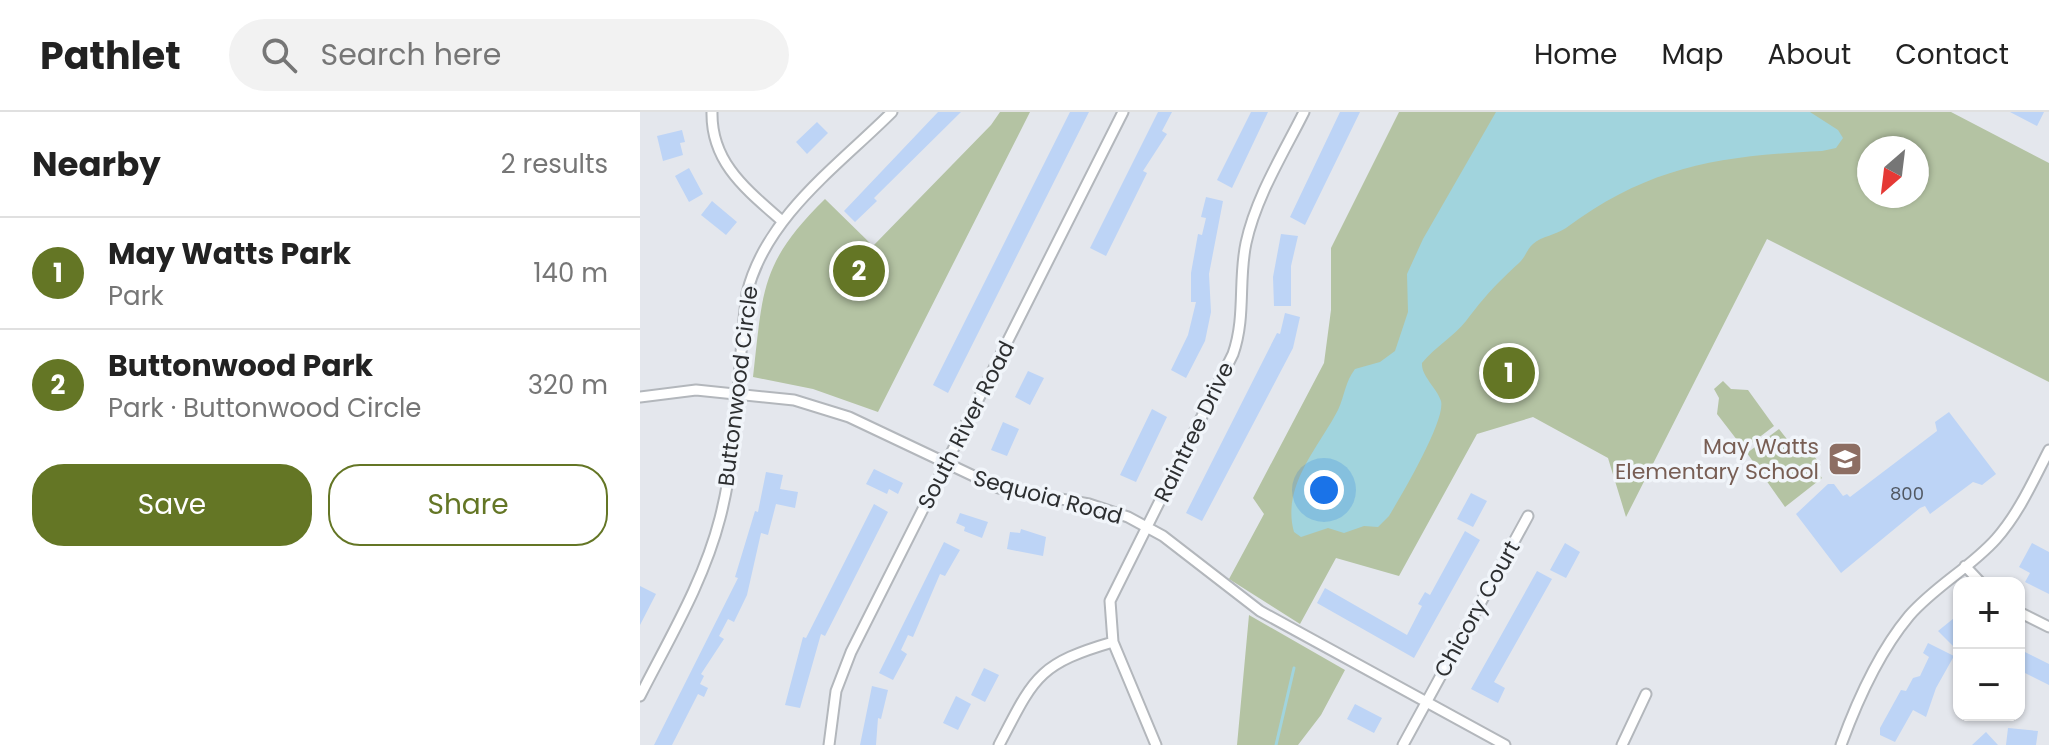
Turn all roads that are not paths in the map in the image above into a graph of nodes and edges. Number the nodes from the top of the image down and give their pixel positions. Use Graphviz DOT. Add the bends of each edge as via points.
graph roads {
  1 [pos="712,112"];
  2 [pos="892,112"];
  3 [pos="1123,112"];
  4 [pos="1304,112"];
  5 [pos="782,221"];
  6 [pos="737,392"];
  7 [pos="640,397"];
  8 [pos="2049,450"];
  9 [pos="945,465"];
  10 [pos="1528,516"];
  11 [pos="1147,527"];
  12 [pos="1965,566"];
  13 [pos="1975,577"];
  14 [pos="2025,615"];
  15 [pos="2049,627"];
  16 [pos="1113,642"];
  17 [pos="1646,694"];
  18 [pos="640,696"];
  19 [pos="1426,702"];
  20 [pos="829,745"];
  21 [pos="999,745"];
  22 [pos="1156,745"];
  23 [pos="1403,745"];
  24 [pos="1505,745"];
  25 [pos="1622,745"];
  26 [pos="1841,745"];
  1 -- 5 [label="street" via="715,140 729,169"];
  2 -- 5 [label="street, Buttonwood Circle"];
  3 -- 9 [label="street, South River Road"];
  4 -- 11 [label="street, Raintree Drive" via="1250,226 1233,354"];
  5 -- 6 [label="street, Buttonwood Circle" via="750,281"];
  6 -- 7 [label="street, Sequoia Road" via="682,390"];
  6 -- 9 [label="street, Sequoia Road" via="837,413"];
  6 -- 18 [label="street, Buttonwood Circle" via="727,485 712,547"];
  8 -- 12 [label="street" via="2007,525"];
  9 -- 11 [label="street, Sequoia Road" via="999,488 1089,504"];
  9 -- 20 [label="street, South River Road" via="845,666"];
  10 -- 19 [label="street, Chicory Court"];
  11 -- 16 [label="street, Raintree Drive" via="1113,589"];
  11 -- 19 [label="street, Sequoia Road" via="1260,611"];
  12 -- 13 [label="street"];
  12 -- 26 [label="street" via="1899,629"];
  14 -- 15 [label="street"];
  16 -- 21 [label="street" via="1045,670 1030,686"];
  16 -- 22 [label="street, Raintree Drive"];
  17 -- 25 [label="street"];
  19 -- 23 [label="street, Chicory Court"];
  19 -- 24 [label="street, Sequoia Road"];
}
